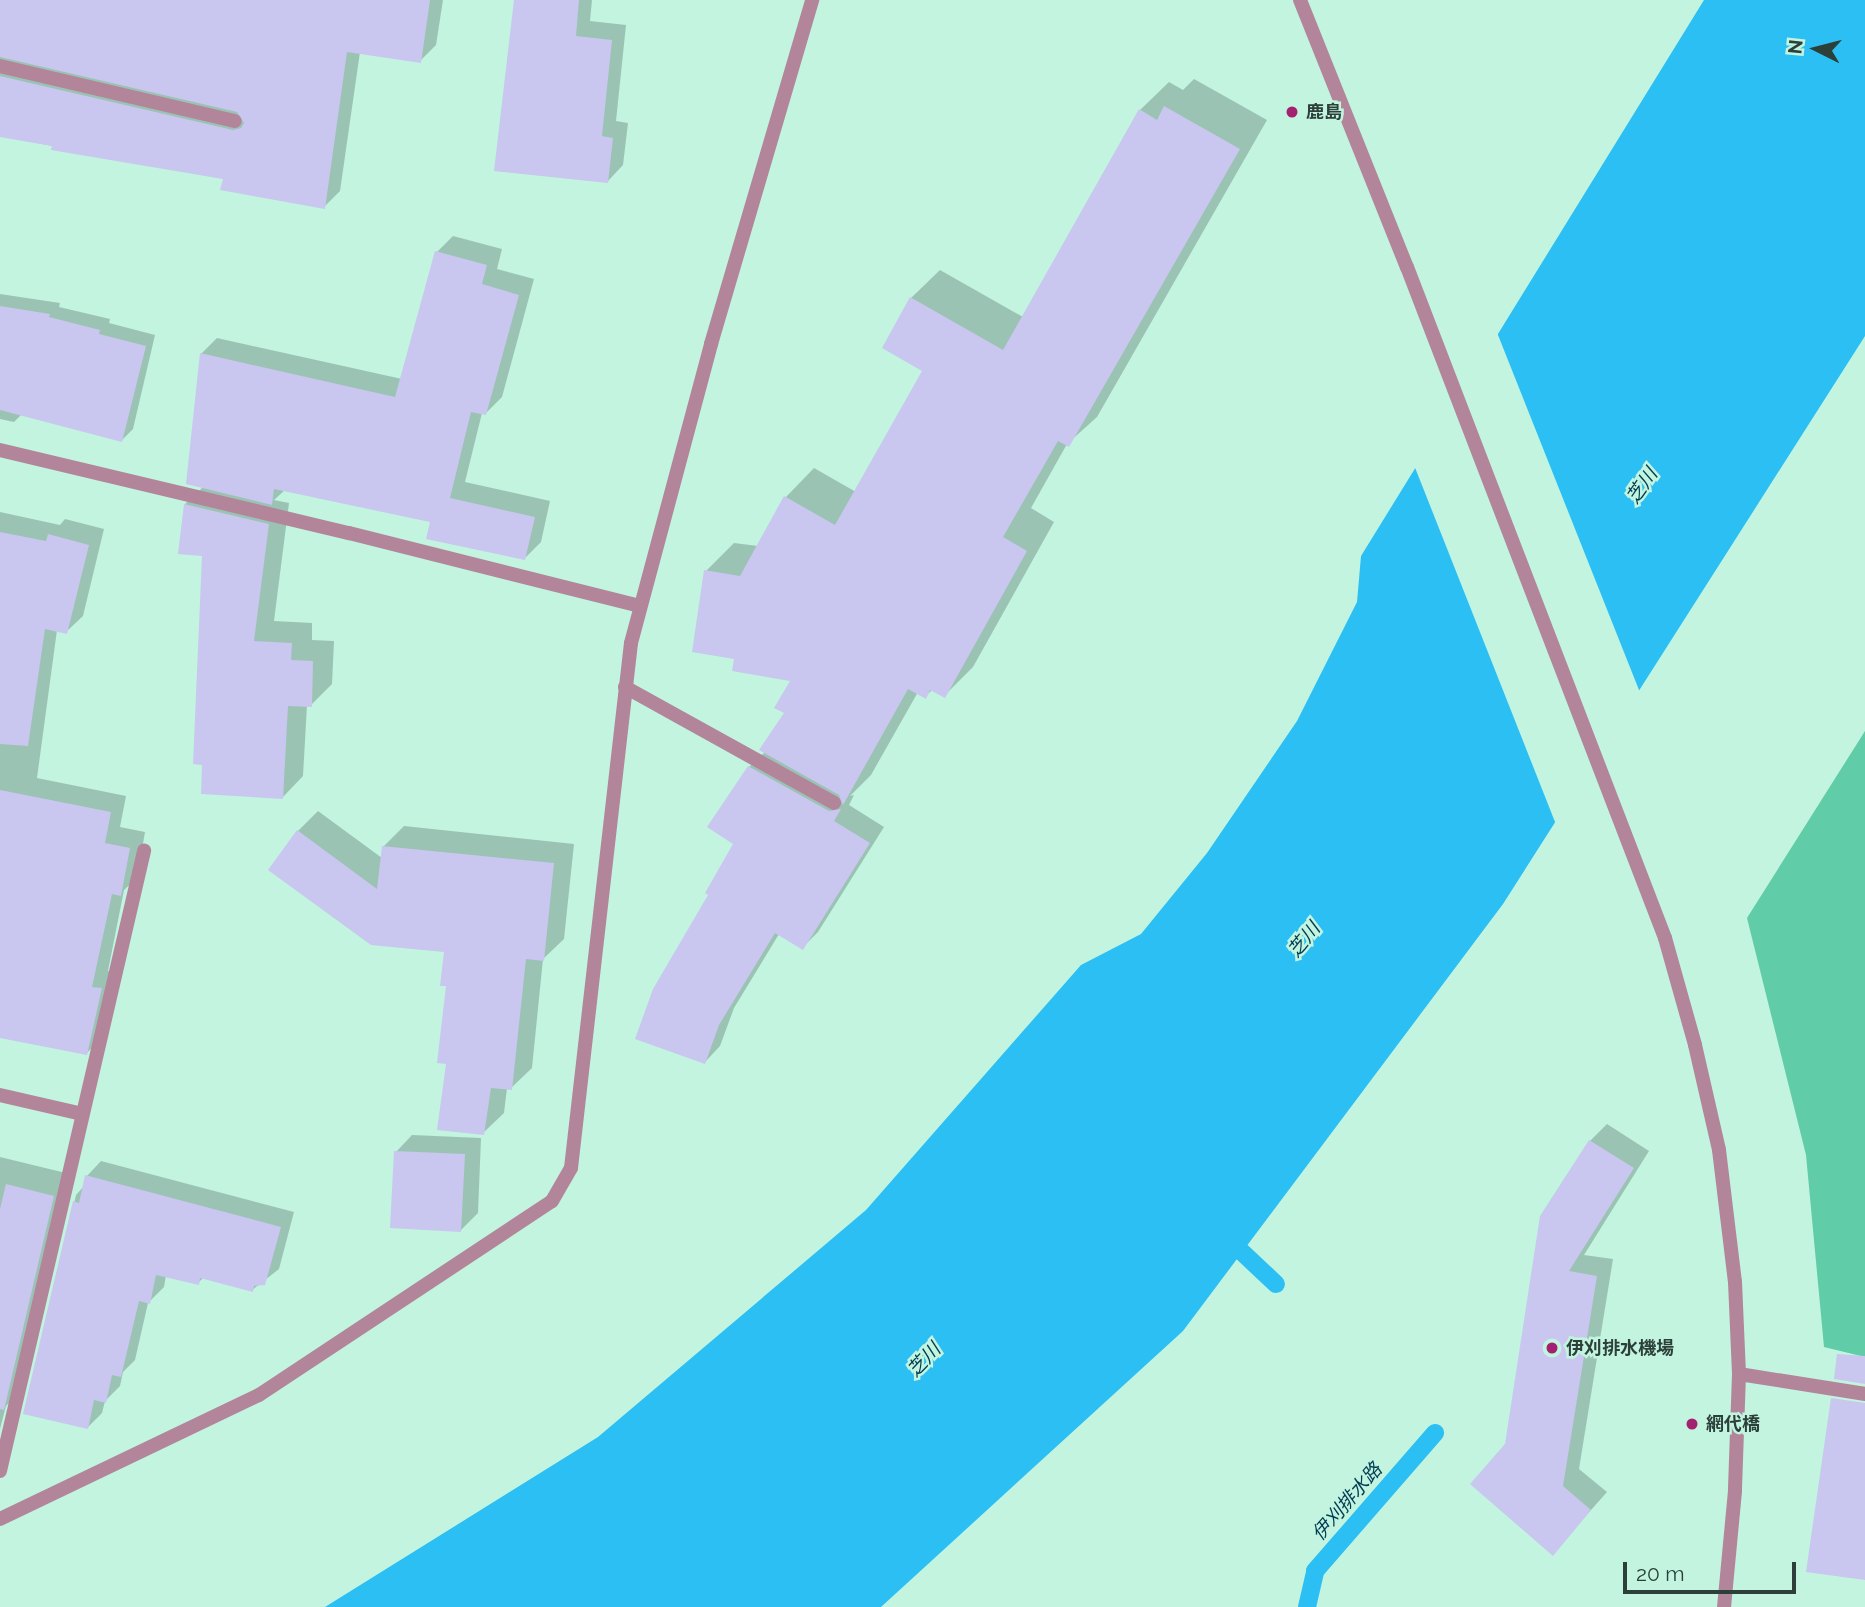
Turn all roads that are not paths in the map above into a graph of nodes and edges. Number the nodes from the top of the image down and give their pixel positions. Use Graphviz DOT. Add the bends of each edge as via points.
graph roads {
  1 [pos="812,0"];
  2 [pos="1300,0"];
  3 [pos="0,66"];
  4 [pos="234,121"];
  5 [pos="0,450"];
  6 [pos="640,606"];
  7 [pos="625,687"];
  8 [pos="834,803"];
  9 [pos="144,851"];
  10 [pos="0,1095"];
  11 [pos="82,1114"];
  12 [pos="1739,1374"];
  13 [pos="1865,1394"];
  14 [pos="0,1471"];
  15 [pos="0,1518"];
  16 [pos="1724,1607"];
  1 -- 6 [label="street"];
  2 -- 12 [label="street" via="1665,938 1718,1150 1735,1282"];
  3 -- 4 [label="street"];
  5 -- 6 [label="street"];
  6 -- 7 [label="street"];
  7 -- 8 [label="street"];
  7 -- 15 [label="street" via="580,1114 571,1168 552,1201 259,1395"];
  9 -- 11 [label="street"];
  10 -- 11 [label="street"];
  11 -- 14 [label="street"];
  12 -- 13 [label="street"];
  12 -- 16 [label="street" via="1735,1491"];
}
